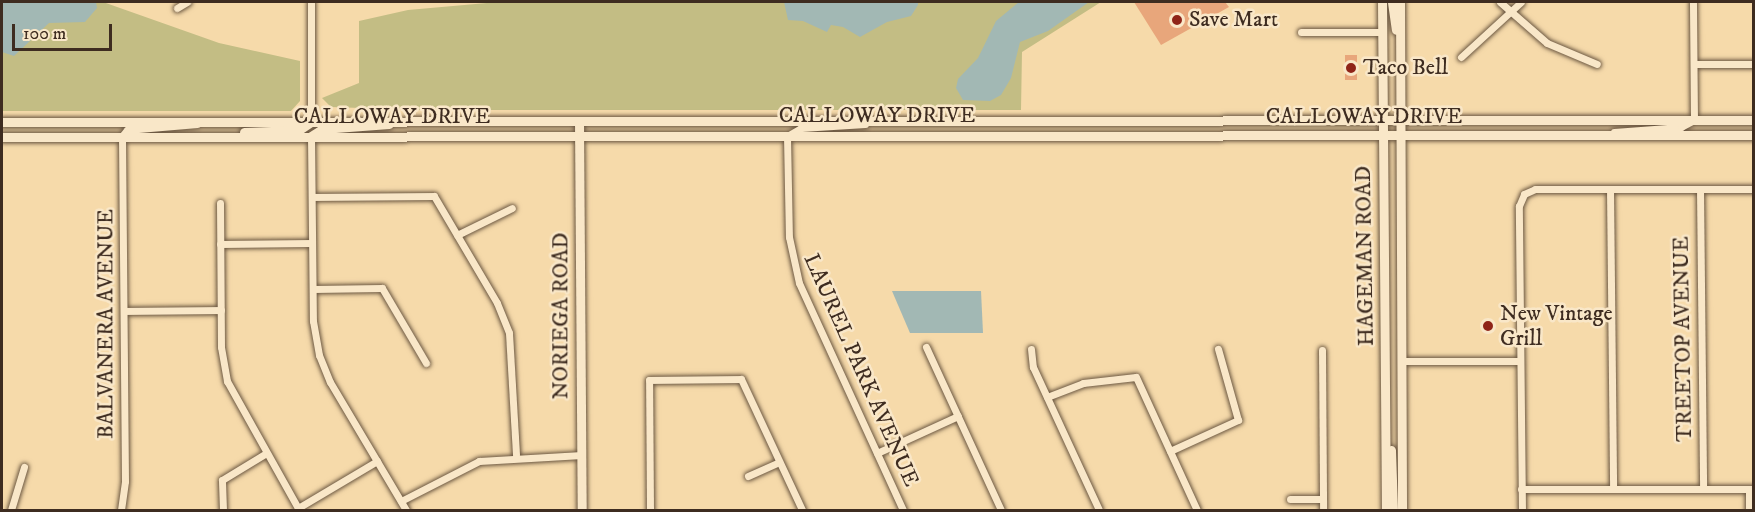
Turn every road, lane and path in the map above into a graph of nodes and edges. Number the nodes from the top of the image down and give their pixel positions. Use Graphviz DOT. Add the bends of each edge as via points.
graph roads {
  1 [pos="187,2"];
  2 [pos="311,2"];
  3 [pos="1382,2"];
  4 [pos="1392,2"];
  5 [pos="1400,2"];
  6 [pos="1500,2"];
  7 [pos="1521,2"];
  8 [pos="1693,2"];
  9 [pos="177,8"];
  10 [pos="1509,12"];
  11 [pos="1301,32"];
  12 [pos="1382,32"];
  13 [pos="1399,38"];
  14 [pos="1461,57"];
  15 [pos="1598,64"];
  16 [pos="1694,64"];
  17 [pos="1754,64"];
  18 [pos="1382,118"];
  19 [pos="1399,119"];
  20 [pos="876,120"];
  21 [pos="1694,120"];
  22 [pos="1754,120"];
  23 [pos="206,121"];
  24 [pos="399,121"];
  25 [pos="579,121"];
  26 [pos="2,122"];
  27 [pos="311,122"];
  28 [pos="1754,135"];
  29 [pos="122,136"];
  30 [pos="230,136"];
  31 [pos="311,136"];
  32 [pos="787,136"];
  33 [pos="1383,136"];
  34 [pos="1399,136"];
  35 [pos="1592,136"];
  36 [pos="2,137"];
  37 [pos="579,137"];
  38 [pos="1610,189"];
  39 [pos="1700,189"];
  40 [pos="1754,189"];
  41 [pos="312,197"];
  42 [pos="220,203"];
  43 [pos="512,208"];
  44 [pos="457,235"];
  45 [pos="312,243"];
  46 [pos="220,244"];
  47 [pos="1385,272"];
  48 [pos="313,289"];
  49 [pos="221,310"];
  50 [pos="124,311"];
  51 [pos="926,347"];
  52 [pos="1031,349"];
  53 [pos="1218,349"];
  54 [pos="1322,350"];
  55 [pos="1401,361"];
  56 [pos="1520,361"];
  57 [pos="426,363"];
  58 [pos="1047,397"];
  59 [pos="958,416"];
  60 [pos="1386,431"];
  61 [pos="1170,451"];
  62 [pos="877,453"];
  63 [pos="265,454"];
  64 [pos="516,455"];
  65 [pos="582,455"];
  66 [pos="377,461"];
  67 [pos="779,462"];
  68 [pos="24,467"];
  69 [pos="748,476"];
  70 [pos="1521,489"];
  71 [pos="1612,489"];
  72 [pos="1703,489"];
  73 [pos="1751,489"];
  74 [pos="1290,499"];
  75 [pos="1323,499"];
  76 [pos="401,501"];
  77 [pos="298,509"];
  78 [pos="11,510"];
  79 [pos="121,510"];
  80 [pos="223,510"];
  81 [pos="406,510"];
  82 [pos="582,510"];
  83 [pos="650,510"];
  84 [pos="802,510"];
  85 [pos="903,510"];
  86 [pos="1001,510"];
  87 [pos="1099,510"];
  88 [pos="1197,510"];
  89 [pos="1323,510"];
  90 [pos="1386,510"];
  91 [pos="1393,510"];
  92 [pos="1402,510"];
  93 [pos="1522,510"];
  94 [pos="1749,510"];
  1 -- 9 [label="street"];
  2 -- 27 [label="street"];
  3 -- 12 [label="main road, HAGEMAN ROAD"];
  4 -- 13 [label="main road"];
  5 -- 13 [label="main road, HAGEMAN ROAD"];
  6 -- 10 [label="street"];
  7 -- 10 [label="street"];
  8 -- 16 [label="street"];
  10 -- 14 [label="street"];
  10 -- 15 [label="street" via="1547,43"];
  11 -- 12 [label="street"];
  12 -- 18 [label="main road, HAGEMAN ROAD"];
  13 -- 19 [label="main road, HAGEMAN ROAD"];
  16 -- 17 [label="street"];
  16 -- 21 [label="street"];
  18 -- 19 [label="main road, CALLOWAY DRIVE"];
  18 -- 20 [label="main road, CALLOWAY DRIVE"];
  18 -- 33 [label="main road, HAGEMAN ROAD"];
  19 -- 21 [label="main road, CALLOWAY DRIVE"];
  19 -- 34 [label="main road, HAGEMAN ROAD"];
  20 -- 25 [label="main road, CALLOWAY DRIVE"];
  20 -- 32 [label="street" via="848,128 791,130"];
  21 -- 22 [label="main road, CALLOWAY DRIVE"];
  21 -- 35 [label="street" via="1681,127 1635,128"];
  23 -- 26 [label="main road, CALLOWAY DRIVE"];
  23 -- 27 [label="main road, CALLOWAY DRIVE"];
  23 -- 29 [label="street" via="179,129 127,130"];
  24 -- 25 [label="main road, CALLOWAY DRIVE"];
  24 -- 27 [label="main road, CALLOWAY DRIVE"];
  24 -- 31 [label="main road" via="374,129 322,129"];
  25 -- 37 [label="main road, NORIEGA ROAD"];
  27 -- 30 [label="main road" via="299,130 247,130"];
  28 -- 35 [label="main road, CALLOWAY DRIVE"];
  29 -- 30 [label="main road, CALLOWAY DRIVE"];
  29 -- 36 [label="main road, CALLOWAY DRIVE"];
  29 -- 50 [label="street, BALVANERA AVENUE"];
  30 -- 31 [label="main road, CALLOWAY DRIVE"];
  31 -- 37 [label="main road, CALLOWAY DRIVE"];
  31 -- 41 [label="street"];
  32 -- 33 [label="main road, CALLOWAY DRIVE"];
  32 -- 37 [label="main road, CALLOWAY DRIVE"];
  32 -- 62 [label="street, LAUREL PARK AVENUE" via="789,237 794,269"];
  33 -- 34 [label="main road, CALLOWAY DRIVE"];
  33 -- 47 [label="main road, HAGEMAN ROAD"];
  34 -- 35 [label="main road, CALLOWAY DRIVE"];
  34 -- 55 [label="main road, HAGEMAN ROAD"];
  37 -- 65 [label="main road, NORIEGA ROAD"];
  38 -- 39 [label="street"];
  38 -- 56 [label="street" via="1535,189 1524,194 1519,206"];
  38 -- 71 [label="street"];
  39 -- 40 [label="street"];
  39 -- 72 [label="street, TREETOP AVENUE"];
  41 -- 44 [label="street" via="434,195"];
  41 -- 45 [label="street"];
  42 -- 46 [label="street"];
  43 -- 44 [label="street"];
  44 -- 64 [label="street" via="509,333"];
  45 -- 46 [label="street"];
  45 -- 48 [label="street"];
  46 -- 49 [label="street"];
  47 -- 55 [label="main road" via="1392,354"];
  47 -- 60 [label="main road, HAGEMAN ROAD"];
  48 -- 57 [label="street" via="382,288"];
  48 -- 66 [label="street" via="316,340 324,368"];
  49 -- 50 [label="street"];
  49 -- 63 [label="street" via="227,381"];
  50 -- 79 [label="street, BALVANERA AVENUE" via="125,480"];
  51 -- 59 [label="street"];
  52 -- 58 [label="street" via="1033,367"];
  53 -- 61 [label="street" via="1238,420"];
  54 -- 75 [label="street"];
  55 -- 56 [label="street"];
  55 -- 92 [label="main road, HAGEMAN ROAD"];
  56 -- 70 [label="street"];
  58 -- 61 [label="street" via="1083,383 1136,377"];
  58 -- 87 [label="street"];
  59 -- 62 [label="street"];
  59 -- 86 [label="street"];
  60 -- 90 [label="main road, HAGEMAN ROAD"];
  60 -- 91 [label="main road" via="1392,455"];
  61 -- 88 [label="street"];
  62 -- 85 [label="street, LAUREL PARK AVENUE"];
  63 -- 77 [label="street"];
  63 -- 80 [label="street" via="222,480"];
  64 -- 65 [label="street"];
  64 -- 76 [label="street" via="464,466"];
  65 -- 82 [label="main road, NORIEGA ROAD"];
  66 -- 76 [label="street"];
  66 -- 77 [label="street"];
  67 -- 69 [label="street"];
  67 -- 83 [label="street" via="741,379 649,380"];
  67 -- 84 [label="street"];
  68 -- 78 [label="street"];
  70 -- 71 [label="street"];
  70 -- 93 [label="street"];
  71 -- 72 [label="street"];
  72 -- 73 [label="street"];
  73 -- 94 [label="street"];
  74 -- 75 [label="street"];
  75 -- 89 [label="street"];
  76 -- 81 [label="street"];
}
